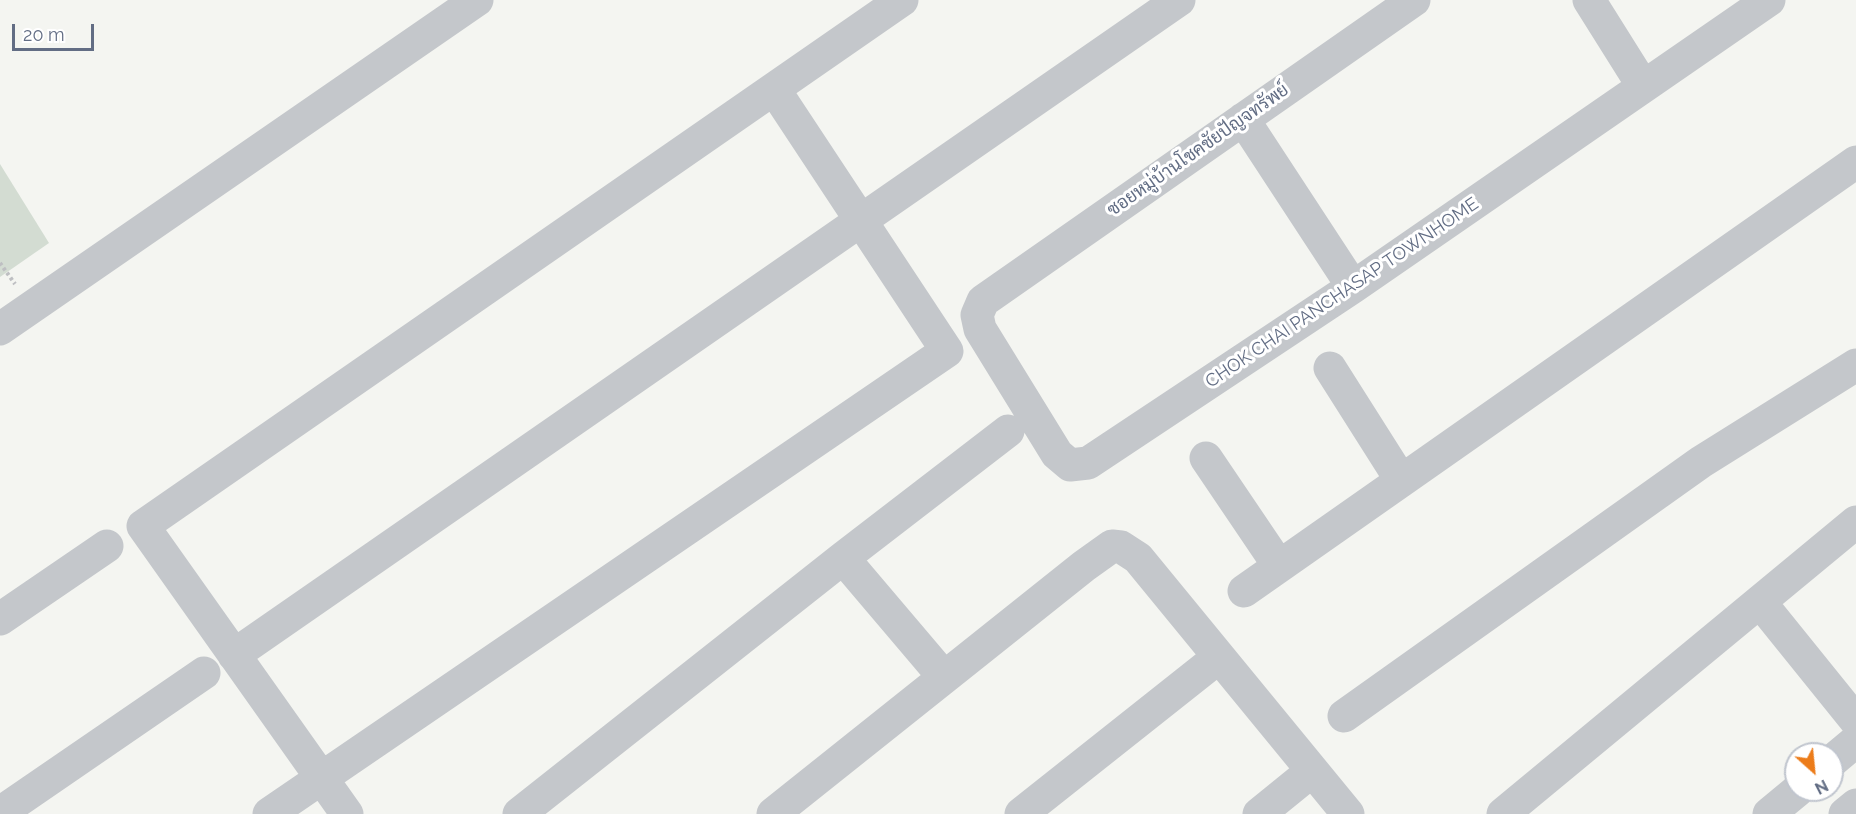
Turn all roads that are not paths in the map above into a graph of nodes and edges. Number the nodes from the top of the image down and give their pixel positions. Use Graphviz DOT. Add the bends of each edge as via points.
graph roads {
  1 [pos="477,0"];
  2 [pos="902,0"];
  3 [pos="1179,0"];
  4 [pos="1414,0"];
  5 [pos="1589,0"];
  6 [pos="1769,0"];
  7 [pos="1643,86"];
  8 [pos="774,89"];
  9 [pos="1243,119"];
  10 [pos="1856,162"];
  11 [pos="861,222"];
  12 [pos="1353,287"];
  13 [pos="983,301"];
  14 [pos="0,329"];
  15 [pos="1856,365"];
  16 [pos="1330,368"];
  17 [pos="1008,431"];
  18 [pos="1206,458"];
  19 [pos="1401,480"];
  20 [pos="1856,522"];
  21 [pos="107,546"];
  22 [pos="843,558"];
  23 [pos="1279,566"];
  24 [pos="1244,591"];
  25 [pos="1760,602"];
  26 [pos="0,619"];
  27 [pos="234,655"];
  28 [pos="1219,657"];
  29 [pos="204,674"];
  30 [pos="944,677"];
  31 [pos="1344,716"];
  32 [pos="1856,721"];
  33 [pos="1856,741"];
  34 [pos="1844,751"];
  35 [pos="1312,771"];
  36 [pos="322,778"];
  37 [pos="1784,802"];
  38 [pos="1856,805"];
  39 [pos="20,808"];
  40 [pos="269,814"];
  41 [pos="348,814"];
  42 [pos="519,814"];
  43 [pos="773,814"];
  44 [pos="1021,814"];
  45 [pos="1259,814"];
  46 [pos="1348,814"];
  47 [pos="1503,814"];
  48 [pos="1769,814"];
  49 [pos="1845,814"];
  1 -- 14 [label="street"];
  2 -- 8 [label="street"];
  3 -- 11 [label="street"];
  4 -- 9 [label="street, ซอยหมู่บ้านโชคชัยปัญจทรัพย์"];
  5 -- 7 [label="street"];
  6 -- 7 [label="street, CHOK CHAI PANCHASAP TOWNHOME"];
  7 -- 12 [label="street, CHOK CHAI PANCHASAP TOWNHOME"];
  8 -- 11 [label="street"];
  8 -- 27 [label="street" via="143,526"];
  9 -- 12 [label="street"];
  9 -- 13 [label="street, ซอยหมู่บ้านโชคชัยปัญจทรัพย์"];
  10 -- 19 [label="street"];
  11 -- 27 [label="street"];
  11 -- 36 [label="street" via="947,351"];
  12 -- 13 [label="street, CHOK CHAI PANCHASAP TOWNHOME" via="1088,464 1070,465 1057,454 980,329 977,315"];
  15 -- 31 [label="street" via="1701,462"];
  16 -- 19 [label="street"];
  17 -- 22 [label="street"];
  18 -- 23 [label="street"];
  19 -- 23 [label="street"];
  20 -- 25 [label="street"];
  21 -- 26 [label="street"];
  22 -- 30 [label="street"];
  22 -- 42 [label="street"];
  23 -- 24 [label="street"];
  25 -- 32 [label="street"];
  25 -- 47 [label="street"];
  27 -- 36 [label="street"];
  28 -- 30 [label="street" via="1138,558 1112,546"];
  28 -- 35 [label="street"];
  28 -- 44 [label="street"];
  29 -- 39 [label="street"];
  30 -- 43 [label="street"];
  33 -- 34 [label="street"];
  35 -- 45 [label="street"];
  35 -- 46 [label="street"];
  36 -- 40 [label="street"];
  36 -- 41 [label="street"];
  37 -- 48 [label="street"];
  38 -- 49 [label="street"];
}
